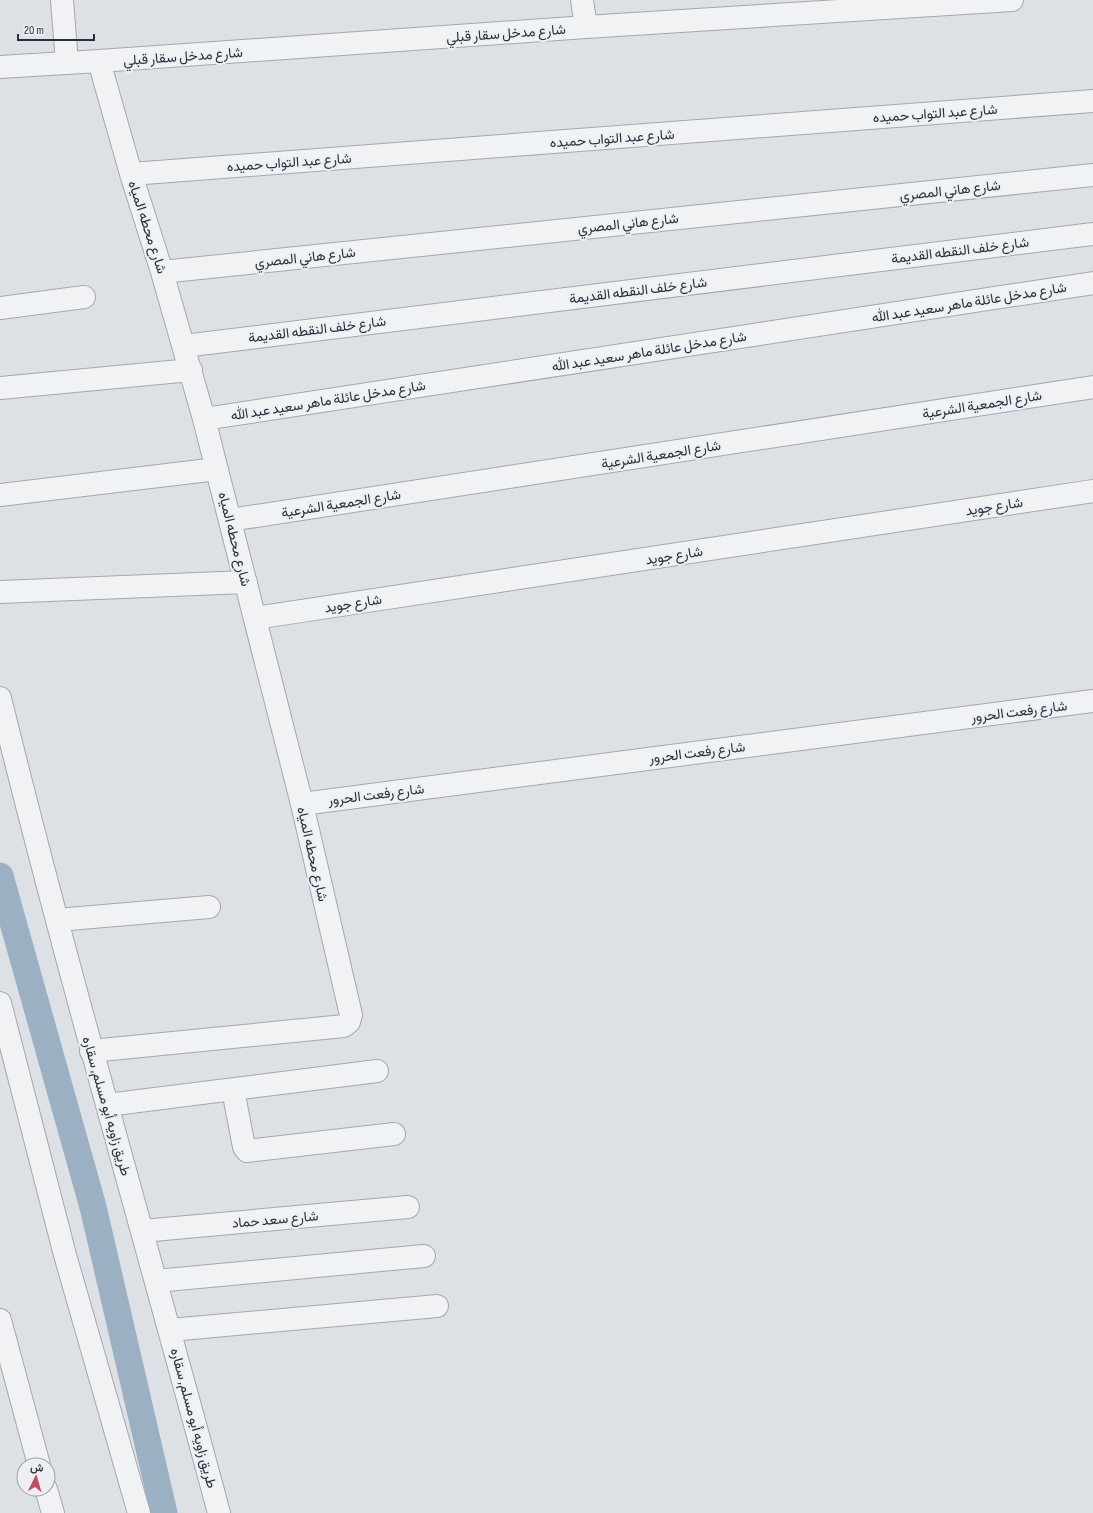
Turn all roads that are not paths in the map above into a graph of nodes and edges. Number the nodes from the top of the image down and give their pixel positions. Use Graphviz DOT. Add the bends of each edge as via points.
graph roads {
  1 [pos="62,0"];
  2 [pos="582,0"];
  3 [pos="1012,0"];
  4 [pos="586,27"];
  5 [pos="99,62"];
  6 [pos="67,63"];
  7 [pos="0,67"];
  8 [pos="1093,101"];
  9 [pos="131,174"];
  10 [pos="1093,175"];
  11 [pos="1093,234"];
  12 [pos="162,272"];
  13 [pos="1093,283"];
  14 [pos="84,297"];
  15 [pos="0,308"];
  16 [pos="184,346"];
  17 [pos="191,370"];
  18 [pos="1093,387"];
  19 [pos="0,388"];
  20 [pos="204,419"];
  21 [pos="217,469"];
  22 [pos="1093,491"];
  23 [pos="0,495"];
  24 [pos="230,520"];
  25 [pos="246,582"];
  26 [pos="0,592"];
  27 [pos="254,618"];
  28 [pos="0,698"];
  29 [pos="1093,701"];
  30 [pos="302,804"];
  31 [pos="209,906"];
  32 [pos="57,920"];
  33 [pos="0,1003"];
  34 [pos="92,1050"];
  35 [pos="377,1071"];
  36 [pos="233,1090"];
  37 [pos="107,1105"];
  38 [pos="394,1134"];
  39 [pos="408,1207"];
  40 [pos="142,1231"];
  41 [pos="424,1256"];
  42 [pos="156,1281"];
  43 [pos="437,1306"];
  44 [pos="0,1320"];
  45 [pos="170,1330"];
  46 [pos="37,1457"];
  47 [pos="48,1497"];
  48 [pos="53,1513"];
  49 [pos="139,1513"];
  50 [pos="219,1513"];
  1 -- 6 [label="street"];
  2 -- 4 [label="street"];
  3 -- 4 [label="street, شارع مدخل سقار قبلي"];
  4 -- 5 [label="street, شارع مدخل سقار قبلي"];
  5 -- 6 [label="street, شارع مدخل سقار قبلي"];
  5 -- 9 [label="street, شارع محطه المياه"];
  6 -- 7 [label="street, شارع مدخل سقار قبلي"];
  8 -- 9 [label="street, شارع عبد التواب حميده"];
  9 -- 12 [label="street, شارع محطه المياه"];
  10 -- 12 [label="street, شارع هاني المصري"];
  11 -- 16 [label="street, شارع خلف النقطه القديمة"];
  12 -- 16 [label="street, شارع محطه المياه"];
  13 -- 20 [label="street, شارع مدخل عائلة ماهر سعيد عبد الله"];
  14 -- 15 [label="street"];
  16 -- 17 [label="street, شارع محطه المياه"];
  17 -- 19 [label="street"];
  17 -- 20 [label="street, شارع محطه المياه"];
  18 -- 24 [label="street, شارع الجمعية الشرعية"];
  20 -- 21 [label="street, شارع محطه المياه"];
  21 -- 23 [label="street"];
  21 -- 24 [label="street, شارع محطه المياه"];
  22 -- 27 [label="street, شارع جويد"];
  24 -- 25 [label="street, شارع محطه المياه"];
  25 -- 26 [label="street"];
  25 -- 27 [label="street, شارع محطه المياه"];
  27 -- 30 [label="street, شارع محطه المياه"];
  28 -- 32 [label="street, طريق زاويه أبو مسلم, سقاره"];
  29 -- 30 [label="street, شارع رفعت الحرور"];
  30 -- 34 [label="street, شارع محطه المياه" via="351,1015 349,1022 344,1026"];
  31 -- 32 [label="street"];
  32 -- 34 [label="street, طريق زاويه أبو مسلم, سقاره"];
  33 -- 49 [label="street" via="66,1255"];
  34 -- 37 [label="street, طريق زاويه أبو مسلم, سقاره"];
  35 -- 36 [label="street"];
  36 -- 37 [label="street"];
  36 -- 38 [label="street" via="244,1147 248,1151"];
  37 -- 40 [label="street, طريق زاويه أبو مسلم, سقاره"];
  39 -- 40 [label="street, شارع سعد حماد"];
  40 -- 42 [label="street, طريق زاويه أبو مسلم, سقاره"];
  41 -- 42 [label="street"];
  42 -- 45 [label="street, طريق زاويه أبو مسلم, سقاره"];
  43 -- 45 [label="street"];
  44 -- 46 [label="street"];
  45 -- 50 [label="street, طريق زاويه أبو مسلم, سقاره"];
  47 -- 48 [label="street"];
}
